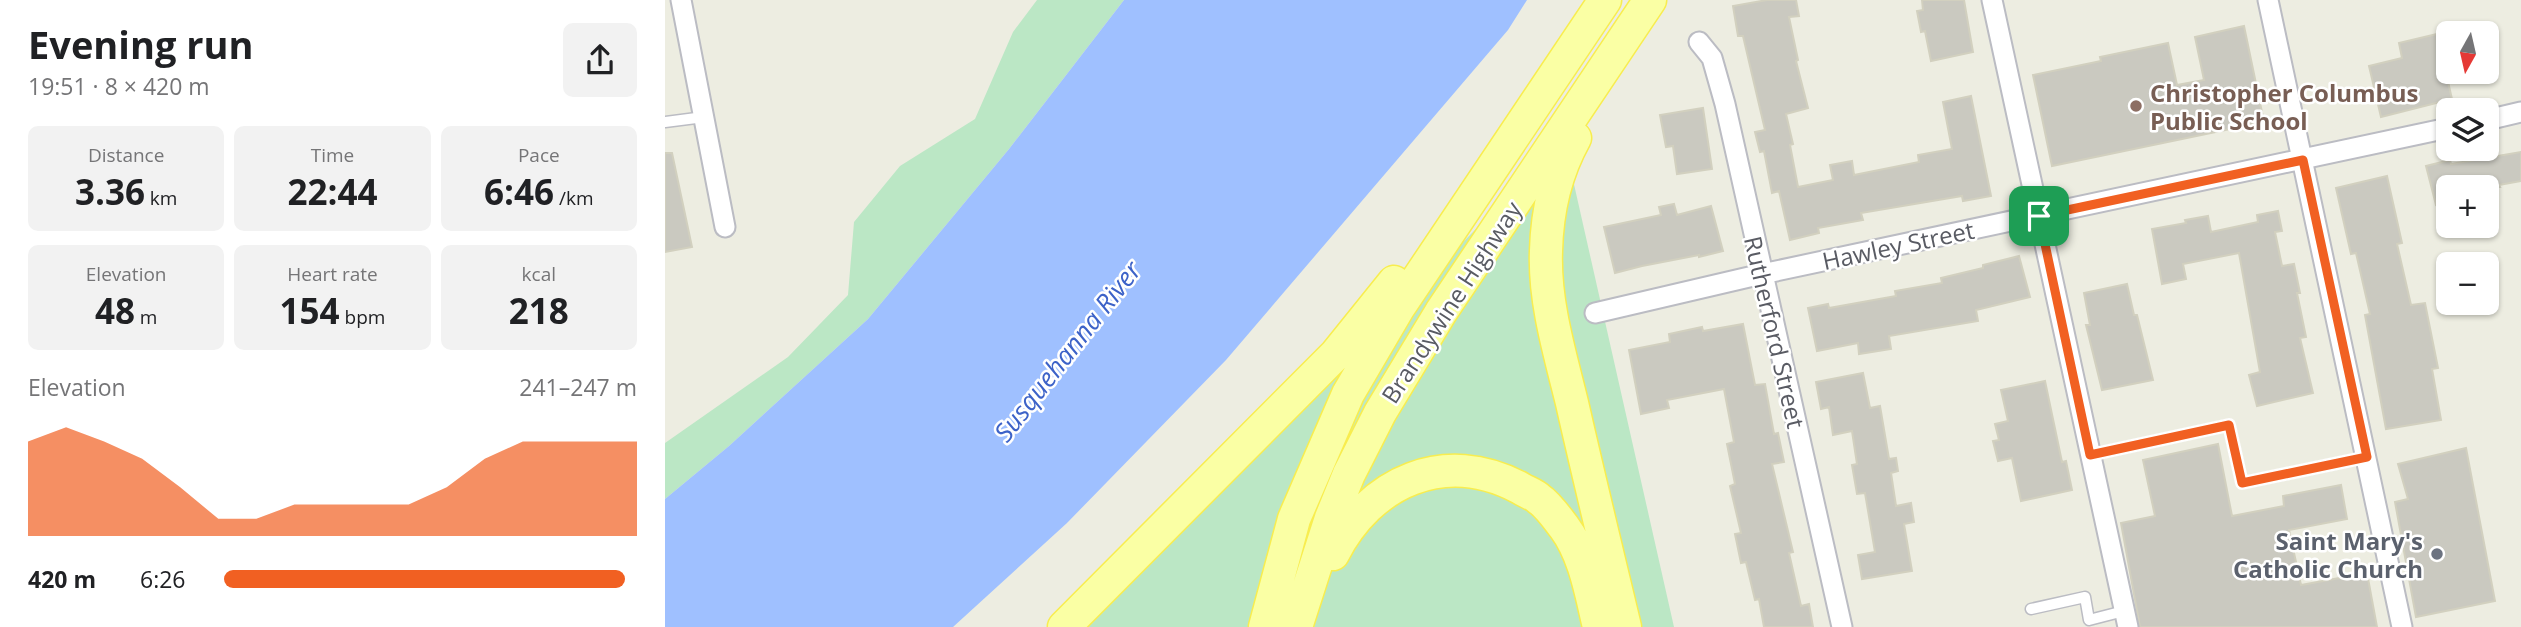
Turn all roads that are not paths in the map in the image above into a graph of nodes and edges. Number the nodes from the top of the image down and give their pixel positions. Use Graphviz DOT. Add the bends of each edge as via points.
graph roads {
  1 [pos="681,0"];
  2 [pos="1605,0"];
  3 [pos="1993,0"];
  4 [pos="2268,0"];
  5 [pos="1645,8"];
  6 [pos="1699,42"];
  7 [pos="2521,112"];
  8 [pos="704,117"];
  9 [pos="2499,117"];
  10 [pos="665,122"];
  11 [pos="2436,131"];
  12 [pos="1515,135"];
  13 [pos="2303,160"];
  14 [pos="2039,216"];
  15 [pos="726,227"];
  16 [pos="1762,274"];
  17 [pos="1595,313"];
  18 [pos="2090,455"];
  19 [pos="2367,457"];
  20 [pos="2031,609"];
  21 [pos="2126,619"];
  22 [pos="1064,627"];
  23 [pos="1265,627"];
  24 [pos="1296,627"];
  25 [pos="1304,627"];
  26 [pos="1599,627"];
  27 [pos="1625,627"];
  28 [pos="1842,627"];
  29 [pos="2402,627"];
  1 -- 8 [label="street"];
  2 -- 12 [label="main road, Brandywine Highway"];
  3 -- 14 [label="street"];
  4 -- 13 [label="street"];
  5 -- 24 [label="main road, Brandywine Highway" via="1388,398 1331,518"];
  5 -- 27 [label="main road" via="1562,161 1546,250 1547,286 1563,366"];
  6 -- 16 [label="street, Rutherford Street" via="1712,58 1725,104"];
  7 -- 9 [label="street"];
  8 -- 10 [label="lane"];
  8 -- 15 [label="street"];
  11 -- 13 [label="street, Hawley Street"];
  12 -- 22 [label="main road" via="1434,228 1336,354"];
  12 -- 23 [label="main road, Brandywine Highway" via="1399,307 1348,394 1294,519"];
  13 -- 14 [label="street, Hawley Street"];
  13 -- 19 [label="street"];
  14 -- 16 [label="street, Hawley Street"];
  14 -- 18 [label="street"];
  16 -- 17 [label="street, Hawley Street"];
  16 -- 28 [label="street, Rutherford Street"];
  18 -- 19 [label="lane" via="2229,425 2242,483"];
  18 -- 21 [label="street"];
  19 -- 29 [label="street"];
  20 -- 21 [label="lane" via="2085,597 2089,620"];
  25 -- 26 [label="main road" via="1339,544 1361,511 1398,484 1425,474 1454,471 1495,476 1540,499 1576,547"];
}
